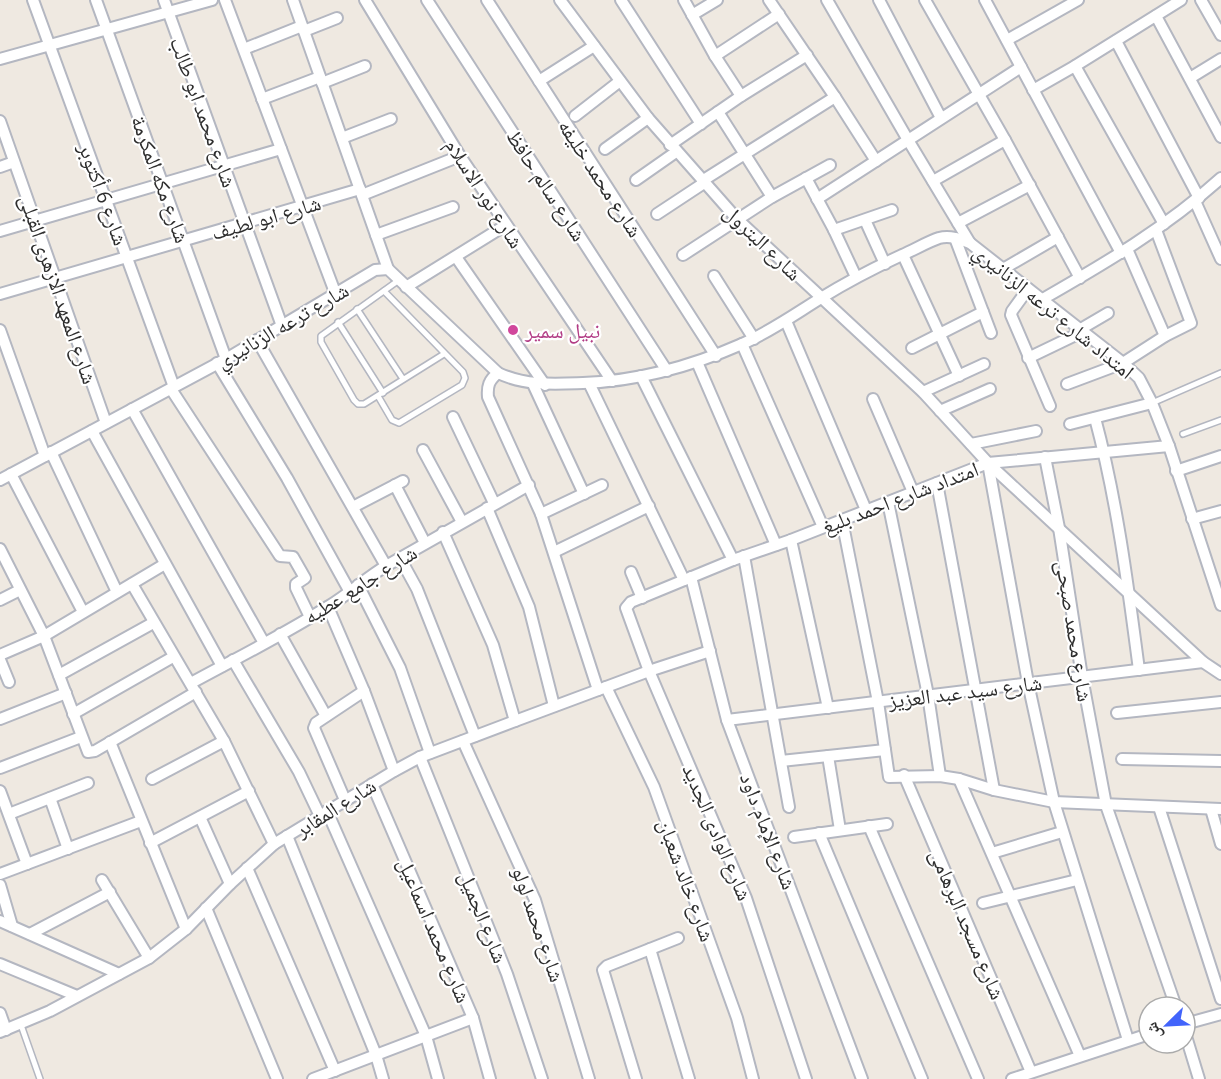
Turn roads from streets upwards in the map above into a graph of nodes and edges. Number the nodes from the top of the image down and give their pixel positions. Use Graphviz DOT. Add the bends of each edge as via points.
graph roads {
  1 [pos="33,0"];
  2 [pos="96,0"];
  3 [pos="164,0"];
  4 [pos="212,0"];
  5 [pos="225,0"];
  6 [pos="293,0"];
  7 [pos="365,0"];
  8 [pos="427,0"];
  9 [pos="487,0"];
  10 [pos="560,0"];
  11 [pos="621,0"];
  12 [pos="684,0"];
  13 [pos="717,0"];
  14 [pos="769,0"];
  15 [pos="879,0"];
  16 [pos="926,0"];
  17 [pos="987,0"];
  18 [pos="1078,0"];
  19 [pos="1181,0"];
  20 [pos="1200,0"];
  21 [pos="832,2"];
  22 [pos="168,13"];
  23 [pos="779,14"];
  24 [pos="692,15"];
  25 [pos="1156,16"];
  26 [pos="337,18"];
  27 [pos="303,29"];
  28 [pos="107,31"];
  29 [pos="1221,34"];
  30 [pos="1007,40"];
  31 [pos="1116,41"];
  32 [pos="50,45"];
  33 [pos="594,46"];
  34 [pos="244,48"];
  35 [pos="807,55"];
  36 [pos="715,56"];
  37 [pos="0,59"];
  38 [pos="1221,59"];
  39 [pos="365,66"];
  40 [pos="1075,66"];
  41 [pos="1021,67"];
  42 [pos="1190,78"];
  43 [pos="321,80"];
  44 [pos="539,81"];
  45 [pos="620,81"];
  46 [pos="1033,90"];
  47 [pos="979,94"];
  48 [pos="741,96"];
  49 [pos="835,97"];
  50 [pos="262,99"];
  51 [pos="718,112"];
  52 [pos="575,116"];
  53 [pos="648,118"];
  54 [pos="941,118"];
  55 [pos="391,119"];
  56 [pos="0,121"];
  57 [pos="701,124"];
  58 [pos="1221,137"];
  59 [pos="342,138"];
  60 [pos="908,140"];
  61 [pos="1005,140"];
  62 [pos="673,148"];
  63 [pos="281,149"];
  64 [pos="605,149"];
  65 [pos="746,153"];
  66 [pos="460,156"];
  67 [pos="876,161"];
  68 [pos="14,162"];
  69 [pos="224,165"];
  70 [pos="830,165"];
  71 [pos="0,167"];
  72 [pos="806,178"];
  73 [pos="1221,178"];
  74 [pos="636,180"];
  75 [pos="933,181"];
  76 [pos="703,182"];
  77 [pos="162,183"];
  78 [pos="1030,185"];
  79 [pos="361,192"];
  80 [pos="772,197"];
  81 [pos="1197,199"];
  82 [pos="106,200"];
  83 [pos="818,200"];
  84 [pos="303,206"];
  85 [pos="453,207"];
  86 [pos="892,210"];
  87 [pos="657,214"];
  88 [pos="737,219"];
  89 [pos="865,220"];
  90 [pos="35,221"];
  91 [pos="244,223"];
  92 [pos="958,223"];
  93 [pos="506,225"];
  94 [pos="1160,227"];
  95 [pos="834,230"];
  96 [pos="0,231"];
  97 [pos="376,235"];
  98 [pos="1058,237"];
  99 [pos="955,238"];
  100 [pos="183,241"];
  101 [pos="970,243"];
  102 [pos="1124,251"];
  103 [pos="683,255"];
  104 [pos="903,255"];
  105 [pos="127,257"];
  106 [pos="456,257"];
  107 [pos="1221,259"];
  108 [pos="885,264"];
  109 [pos="388,269"];
  110 [pos="1003,269"];
  111 [pos="714,276"];
  112 [pos="856,277"];
  113 [pos="55,278"];
  114 [pos="1080,278"];
  115 [pos="403,284"];
  116 [pos="1028,289"];
  117 [pos="0,294"];
  118 [pos="336,295"];
  119 [pos="821,298"];
  120 [pos="1041,300"];
  121 [pos="983,312"];
  122 [pos="1108,313"];
  123 [pos="786,321"];
  124 [pos="282,326"];
  125 [pos="0,330"];
  126 [pos="1081,331"];
  127 [pos="991,333"];
  128 [pos="940,334"];
  129 [pos="1165,336"];
  130 [pos="754,339"];
  131 [pos="257,340"];
  132 [pos="742,344"];
  133 [pos="912,348"];
  134 [pos="716,356"];
  135 [pos="1028,358"];
  136 [pos="221,361"];
  137 [pos="697,362"];
  138 [pos="1123,363"];
  139 [pos="984,364"];
  140 [pos="667,371"];
  141 [pos="498,373"];
  142 [pos="641,376"];
  143 [pos="959,376"];
  144 [pos="612,381"];
  145 [pos="589,383"];
  146 [pos="533,384"];
  147 [pos="1067,384"];
  148 [pos="546,385"];
  149 [pos="172,388"];
  150 [pos="990,389"];
  151 [pos="923,392"];
  152 [pos="873,399"];
  153 [pos="1152,403"];
  154 [pos="1050,405"];
  155 [pos="132,409"];
  156 [pos="940,411"];
  157 [pos="453,417"];
  158 [pos="1095,418"];
  159 [pos="106,423"];
  160 [pos="1070,424"];
  161 [pos="92,430"];
  162 [pos="1036,431"];
  163 [pos="971,444"];
  164 [pos="1169,446"];
  165 [pos="423,450"];
  166 [pos="1104,452"];
  167 [pos="48,454"];
  168 [pos="1221,456"];
  169 [pos="1046,457"];
  170 [pos="988,463"];
  171 [pos="1176,471"];
  172 [pos="11,474"];
  173 [pos="0,480"];
  174 [pos="937,483"];
  175 [pos="529,485"];
  176 [pos="602,485"];
  177 [pos="913,492"];
  178 [pos="584,494"];
  179 [pos="888,502"];
  180 [pos="491,505"];
  181 [pos="649,506"];
  182 [pos="353,507"];
  183 [pos="866,510"];
  184 [pos="1221,511"];
  185 [pos="541,514"];
  186 [pos="1192,519"];
  187 [pos="842,520"];
  188 [pos="462,522"];
  189 [pos="823,527"];
  190 [pos="1059,528"];
  191 [pos="443,532"];
  192 [pos="791,540"];
  193 [pos="425,543"];
  194 [pos="776,545"];
  195 [pos="0,550"];
  196 [pos="554,552"];
  197 [pos="400,558"];
  198 [pos="739,558"];
  199 [pos="165,564"];
  200 [pos="386,566"];
  201 [pos="631,572"];
  202 [pos="688,579"];
  203 [pos="132,584"];
  204 [pos="354,589"];
  205 [pos="20,591"];
  206 [pos="117,592"];
  207 [pos="1129,594"];
  208 [pos="642,598"];
  209 [pos="0,600"];
  210 [pos="1221,605"];
  211 [pos="328,607"];
  212 [pos="83,612"];
  213 [pos="310,617"];
  214 [pos="153,623"];
  215 [pos="279,634"];
  216 [pos="44,636"];
  217 [pos="264,643"];
  218 [pos="710,651"];
  219 [pos="0,656"];
  220 [pos="173,657"];
  221 [pos="0,660"];
  222 [pos="233,660"];
  223 [pos="1203,662"];
  224 [pos="222,666"];
  225 [pos="1139,670"];
  226 [pos="650,671"];
  227 [pos="1221,674"];
  228 [pos="59,675"];
  229 [pos="1082,677"];
  230 [pos="9,682"];
  231 [pos="1028,683"];
  232 [pos="193,688"];
  233 [pos="602,688"];
  234 [pos="976,690"];
  235 [pos="363,691"];
  236 [pos="66,693"];
  237 [pos="928,695"];
  238 [pos="878,702"];
  239 [pos="1221,702"];
  240 [pos="554,706"];
  241 [pos="828,708"];
  242 [pos="1117,713"];
  243 [pos="73,714"];
  244 [pos="772,714"];
  245 [pos="326,716"];
  246 [pos="0,719"];
  247 [pos="727,720"];
  248 [pos="514,721"];
  249 [pos="475,736"];
  250 [pos="81,737"];
  251 [pos="224,741"];
  252 [pos="463,741"];
  253 [pos="110,742"];
  254 [pos="885,750"];
  255 [pos="425,755"];
  256 [pos="828,756"];
  257 [pos="1122,759"];
  258 [pos="781,761"];
  259 [pos="1221,761"];
  260 [pos="0,768"];
  261 [pos="394,771"];
  262 [pos="904,775"];
  263 [pos="940,776"];
  264 [pos="152,779"];
  265 [pos="959,779"];
  266 [pos="88,783"];
  267 [pos="372,784"];
  268 [pos="994,790"];
  269 [pos="249,792"];
  270 [pos="1,796"];
  271 [pos="50,798"];
  272 [pos="345,800"];
  273 [pos="1054,802"];
  274 [pos="1106,805"];
  275 [pos="789,807"];
  276 [pos="1159,807"];
  277 [pos="1216,809"];
  278 [pos="9,814"];
  279 [pos="323,814"];
  280 [pos="200,817"];
  281 [pos="141,821"];
  282 [pos="888,824"];
  283 [pos="869,826"];
  284 [pos="840,830"];
  285 [pos="1062,832"];
  286 [pos="819,833"];
  287 [pos="287,836"];
  288 [pos="794,837"];
  289 [pos="150,843"];
  290 [pos="274,844"];
  291 [pos="1221,844"];
  292 [pos="68,849"];
  293 [pos="992,854"];
  294 [pos="27,864"];
  295 [pos="247,868"];
  296 [pos="0,874"];
  297 [pos="102,880"];
  298 [pos="1077,880"];
  299 [pos="230,884"];
  300 [pos="0,885"];
  301 [pos="110,892"];
  302 [pos="1010,896"];
  303 [pos="983,903"];
  304 [pos="206,908"];
  305 [pos="0,921"];
  306 [pos="12,926"];
  307 [pos="186,929"];
  308 [pos="30,934"];
  309 [pos="678,938"];
  310 [pos="650,949"];
  311 [pos="149,958"];
  312 [pos="0,964"];
  313 [pos="119,974"];
  314 [pos="1172,995"];
  315 [pos="77,996"];
  316 [pos="1221,999"];
  317 [pos="0,1012"];
  318 [pos="1221,1014"];
  319 [pos="473,1018"];
  320 [pos="1197,1021"];
  321 [pos="3,1031"];
  322 [pos="426,1036"];
  323 [pos="1137,1037"];
  324 [pos="1128,1040"];
  325 [pos="376,1055"];
  326 [pos="1192,1055"];
  327 [pos="1080,1056"];
  328 [pos="335,1071"];
  329 [pos="1032,1072"];
  330 [pos="317,1078"];
  331 [pos="276,1079"];
  332 [pos="383,1079"];
  333 [pos="438,1079"];
  334 [pos="490,1079"];
  335 [pos="542,1079"];
  336 [pos="589,1079"];
  337 [pos="636,1079"];
  338 [pos="689,1079"];
  339 [pos="753,1079"];
  340 [pos="806,1079"];
  341 [pos="862,1079"];
  342 [pos="922,1079"];
  343 [pos="978,1079"];
  344 [pos="1012,1079"];
  345 [pos="1199,1079"];
  1 -- 32 [label="street, شارع 6 أكتوبر"];
  2 -- 28 [label="street, شارع مكه المكرمة"];
  3 -- 22 [label="street, شارع محمد ابو طالب"];
  4 -- 22 [label="street"];
  5 -- 34 [label="street"];
  6 -- 27 [label="street"];
  7 -- 66 [label="street, شارع نور الاسلام"];
  8 -- 140 [label="street, شارع سالم حافظ"];
  9 -- 44 [label="street, شارع محمد خليفه"];
  10 -- 33 [label="street, شارع البترول"];
  11 -- 57 [label="street"];
  12 -- 24 [label="street"];
  13 -- 24 [label="street"];
  14 -- 23 [label="street"];
  15 -- 54 [label="street"];
  16 -- 47 [label="street"];
  17 -- 30 [label="street"];
  18 -- 30 [label="street"];
  19 -- 25 [label="street"];
  20 -- 29 [label="street"];
  21 -- 60 [label="street"];
  22 -- 28 [label="street"];
  22 -- 69 [label="street, شارع محمد ابو طالب"];
  23 -- 35 [label="street"];
  23 -- 36 [label="street"];
  24 -- 36 [label="street"];
  25 -- 31 [label="street"];
  25 -- 42 [label="street"];
  26 -- 27 [label="street"];
  27 -- 34 [label="street"];
  27 -- 43 [label="street"];
  28 -- 32 [label="street"];
  28 -- 77 [label="street, شارع مكه المكرمة"];
  30 -- 41 [label="street"];
  31 -- 40 [label="street"];
  31 -- 81 [label="street"];
  32 -- 37 [label="street"];
  32 -- 82 [label="street, شارع 6 أكتوبر"];
  33 -- 44 [label="street"];
  33 -- 45 [label="street, شارع البترول"];
  34 -- 50 [label="street"];
  35 -- 48 [label="street"];
  35 -- 49 [label="street"];
  36 -- 48 [label="street"];
  38 -- 42 [label="street"];
  39 -- 43 [label="street"];
  40 -- 46 [label="street"];
  40 -- 94 [label="street"];
  41 -- 46 [label="street"];
  41 -- 47 [label="street"];
  42 -- 58 [label="street"];
  43 -- 50 [label="street"];
  43 -- 59 [label="street"];
  44 -- 134 [label="street, شارع محمد خليفه"];
  45 -- 52 [label="street"];
  45 -- 53 [label="street, شارع البترول"];
  46 -- 102 [label="street"];
  47 -- 54 [label="street"];
  47 -- 61 [label="street"];
  48 -- 51 [label="street"];
  49 -- 65 [label="street"];
  49 -- 67 [label="street"];
  50 -- 63 [label="street"];
  51 -- 57 [label="street"];
  51 -- 65 [label="street"];
  53 -- 62 [label="street, شارع البترول"];
  53 -- 64 [label="street"];
  54 -- 60 [label="street"];
  55 -- 59 [label="street"];
  56 -- 68 [label="street, شارع المعهد الازهرى القبلى"];
  57 -- 62 [label="street"];
  59 -- 79 [label="street"];
  60 -- 67 [label="street"];
  60 -- 75 [label="street"];
  61 -- 75 [label="street"];
  61 -- 78 [label="street"];
  62 -- 74 [label="street"];
  62 -- 76 [label="street, شارع البترول"];
  63 -- 69 [label="street"];
  63 -- 84 [label="street"];
  65 -- 76 [label="street"];
  65 -- 80 [label="street"];
  66 -- 79 [label="street, شارع ابو لطيف"];
  66 -- 93 [label="street, شارع نور الاسلام"];
  67 -- 83 [label="street"];
  68 -- 71 [label="street"];
  68 -- 90 [label="street, شارع المعهد الازهرى القبلى"];
  69 -- 77 [label="street"];
  69 -- 91 [label="street, شارع محمد ابو طالب"];
  70 -- 72 [label="street"];
  72 -- 80 [label="street"];
  72 -- 83 [label="street"];
  73 -- 81 [label="street"];
  75 -- 92 [label="street"];
  76 -- 87 [label="street"];
  76 -- 88 [label="street, شارع البترول"];
  77 -- 82 [label="street"];
  77 -- 100 [label="street, شارع مكه المكرمة"];
  78 -- 92 [label="street"];
  78 -- 98 [label="street"];
  79 -- 84 [label="street, شارع ابو لطيف"];
  79 -- 97 [label="street"];
  80 -- 88 [label="street"];
  81 -- 94 [label="street"];
  81 -- 107 [label="street"];
  82 -- 90 [label="street"];
  82 -- 105 [label="street, شارع 6 أكتوبر"];
  83 -- 95 [label="street"];
  84 -- 91 [label="street, شارع ابو لطيف"];
  84 -- 118 [label="street"];
  85 -- 97 [label="street"];
  86 -- 89 [label="street"];
  88 -- 103 [label="street"];
  88 -- 119 [label="street, شارع البترول"];
  89 -- 95 [label="street"];
  89 -- 108 [label="street"];
  90 -- 96 [label="street"];
  90 -- 113 [label="street, شارع المعهد الازهرى القبلى"];
  91 -- 100 [label="street, شارع ابو لطيف"];
  91 -- 124 [label="street, شارع محمد ابو طالب"];
  92 -- 101 [label="street"];
  93 -- 106 [label="street"];
  93 -- 144 [label="street, شارع نور الاسلام"];
  94 -- 102 [label="street"];
  94 -- 129 [label="street" via="1191,320 1189,325"];
  95 -- 112 [label="street"];
  97 -- 109 [label="street"];
  98 -- 110 [label="street"];
  98 -- 114 [label="street"];
  99 -- 101 [label="street, امتداد شارع ترعه الزنانيري"];
  99 -- 104 [label="street, امتداد شارع ترعه الزنانيري" via="939,238"];
  99 -- 121 [label="street"];
  100 -- 105 [label="street, شارع ابو لطيف"];
  100 -- 136 [label="street, شارع مكه المكرمة"];
  101 -- 110 [label="street, امتداد شارع ترعه الزنانيري"];
  102 -- 114 [label="street"];
  102 -- 129 [label="street"];
  104 -- 108 [label="street, امتداد شارع ترعه الزنانيري"];
  104 -- 128 [label="street"];
  105 -- 113 [label="street, شارع ابو لطيف"];
  105 -- 149 [label="street, شارع 6 أكتوبر"];
  106 -- 115 [label="street"];
  106 -- 148 [label="street"];
  108 -- 112 [label="street, امتداد شارع ترعه الزنانيري"];
  109 -- 115 [label="street"];
  109 -- 118 [label="street, شارع ترعه الزنانيري" via="375,270"];
  110 -- 116 [label="street, امتداد شارع ترعه الزنانيري"];
  111 -- 130 [label="street"];
  112 -- 119 [label="street, امتداد شارع ترعه الزنانيري"];
  113 -- 117 [label="street, شارع ابو لطيف"];
  113 -- 159 [label="street, شارع المعهد الازهرى القبلى"];
  114 -- 120 [label="street"];
  115 -- 141 [label="street"];
  116 -- 120 [label="street, امتداد شارع ترعه الزنانيري"];
  116 -- 135 [label="street" via="1011,315"];
  118 -- 124 [label="street, شارع ترعه الزنانيري"];
  119 -- 123 [label="street, امتداد شارع ترعه الزنانيري"];
  119 -- 151 [label="street, شارع البترول"];
  120 -- 126 [label="street, امتداد شارع ترعه الزنانيري"];
  121 -- 127 [label="street"];
  121 -- 128 [label="street"];
  122 -- 126 [label="street"];
  123 -- 130 [label="street, امتداد شارع ترعه الزنانيري"];
  123 -- 183 [label="street"];
  124 -- 131 [label="street, شارع ترعه الزنانيري"];
  125 -- 167 [label="street"];
  126 -- 135 [label="street"];
  126 -- 138 [label="street, امتداد شارع ترعه الزنانيري"];
  128 -- 133 [label="street"];
  128 -- 143 [label="street"];
  129 -- 138 [label="street"];
  130 -- 132 [label="street, امتداد شارع ترعه الزنانيري"];
  131 -- 136 [label="street, شارع ترعه الزنانيري"];
  131 -- 182 [label="street"];
  132 -- 134 [label="street, امتداد شارع ترعه الزنانيري"];
  132 -- 189 [label="street"];
  134 -- 137 [label="street, امتداد شارع ترعه الزنانيري"];
  135 -- 154 [label="street"];
  136 -- 149 [label="street, شارع ترعه الزنانيري"];
  136 -- 204 [label="street, شارع مكه المكرمة"];
  137 -- 140 [label="street, امتداد شارع ترعه الزنانيري"];
  137 -- 194 [label="street"];
  138 -- 147 [label="street"];
  138 -- 153 [label="street, امتداد شارع ترعه الزنانيري" via="1139,378"];
  139 -- 143 [label="street"];
  140 -- 142 [label="street, امتداد شارع ترعه الزنانيري"];
  141 -- 146 [label="street"];
  141 -- 175 [label="street, شارع خالد شعبان" via="487,388 488,397"];
  142 -- 144 [label="street, امتداد شارع ترعه الزنانيري"];
  142 -- 198 [label="street"];
  143 -- 151 [label="street"];
  144 -- 145 [label="street, امتداد شارع ترعه الزنانيري"];
  145 -- 148 [label="street, امتداد شارع ترعه الزنانيري"];
  145 -- 181 [label="street, شارع الإمام داود"];
  146 -- 148 [label="street"];
  146 -- 178 [label="street"];
  149 -- 155 [label="street, شارع ترعه الزنانيري"];
  149 -- 213 [label="street, شارع 6 أكتوبر" via="280,556 295,559 305,578 296,588"];
  150 -- 156 [label="street"];
  151 -- 156 [label="street, شارع البترول"];
  152 -- 177 [label="street"];
  153 -- 158 [label="street"];
  153 -- 164 [label="street, امتداد شارع ترعه الزنانيري"];
  155 -- 159 [label="street, شارع ترعه الزنانيري"];
  155 -- 217 [label="street"];
  156 -- 163 [label="street, شارع البترول"];
  157 -- 180 [label="street"];
  158 -- 160 [label="street"];
  158 -- 166 [label="street"];
  159 -- 161 [label="street, شارع ترعه الزنانيري"];
  161 -- 167 [label="street, شارع ترعه الزنانيري"];
  161 -- 199 [label="street"];
  162 -- 163 [label="street"];
  163 -- 170 [label="street, شارع البترول"];
  164 -- 166 [label="street, امتداد شارع احمد بليغ"];
  164 -- 171 [label="street, امتداد شارع ترعه الزنانيري"];
  165 -- 188 [label="street"];
  166 -- 169 [label="street, امتداد شارع احمد بليغ"];
  166 -- 207 [label="street"];
  167 -- 172 [label="street, شارع ترعه الزنانيري"];
  167 -- 206 [label="street"];
  168 -- 171 [label="street"];
  169 -- 170 [label="street, امتداد شارع احمد بليغ"];
  169 -- 190 [label="street, شارع محمد صبحى"];
  170 -- 174 [label="street, امتداد شارع احمد بليغ"];
  170 -- 190 [label="street, شارع البترول"];
  170 -- 231 [label="street"];
  171 -- 186 [label="street, امتداد شارع ترعه الزنانيري"];
  172 -- 173 [label="street, شارع ترعه الزنانيري"];
  172 -- 212 [label="street"];
  174 -- 177 [label="street, امتداد شارع احمد بليغ"];
  174 -- 234 [label="street"];
  175 -- 180 [label="street, شارع جامع عطيه"];
  175 -- 185 [label="street, شارع خالد شعبان"];
  176 -- 178 [label="street"];
  177 -- 179 [label="street, امتداد شارع احمد بليغ"];
  178 -- 185 [label="street"];
  179 -- 183 [label="street, امتداد شارع احمد بليغ"];
  179 -- 237 [label="street"];
  180 -- 188 [label="street, شارع جامع عطيه"];
  180 -- 240 [label="street" via="529,608"];
  181 -- 196 [label="street"];
  181 -- 202 [label="street, شارع الإمام داود"];
  182 -- 193 [label="street" via="399,483"];
  182 -- 200 [label="street"];
  183 -- 187 [label="street, امتداد شارع احمد بليغ"];
  184 -- 186 [label="street"];
  185 -- 196 [label="street, شارع خالد شعبان"];
  186 -- 210 [label="street, امتداد شارع ترعه الزنانيري"];
  187 -- 189 [label="street, امتداد شارع احمد بليغ"];
  187 -- 238 [label="street"];
  188 -- 191 [label="street, شارع جامع عطيه"];
  189 -- 192 [label="street, امتداد شارع احمد بليغ"];
  190 -- 207 [label="street, شارع البترول"];
  190 -- 229 [label="street, شارع محمد صبحى"];
  191 -- 193 [label="street, شارع جامع عطيه"];
  191 -- 248 [label="street" via="493,645"];
  192 -- 194 [label="street, امتداد شارع احمد بليغ"];
  192 -- 241 [label="street"];
  193 -- 197 [label="street, شارع جامع عطيه"];
  194 -- 198 [label="street, امتداد شارع احمد بليغ"];
  195 -- 205 [label="street"];
  196 -- 233 [label="street, شارع خالد شعبان"];
  197 -- 200 [label="street, شارع جامع عطيه"];
  197 -- 249 [label="street" via="417,589"];
  198 -- 202 [label="street, امتداد شارع احمد بليغ"];
  198 -- 244 [label="street"];
  199 -- 203 [label="street"];
  199 -- 224 [label="street"];
  200 -- 204 [label="street, شارع جامع عطيه"];
  201 -- 208 [label="street"];
  202 -- 208 [label="street, امتداد شارع احمد بليغ"];
  202 -- 218 [label="street, شارع الإمام داود"];
  203 -- 206 [label="street"];
  203 -- 214 [label="street"];
  204 -- 211 [label="street, شارع جامع عطيه"];
  204 -- 255 [label="street, شارع الجميل" via="400,668"];
  205 -- 209 [label="street"];
  205 -- 216 [label="street"];
  206 -- 212 [label="street"];
  207 -- 223 [label="street, شارع البترول"];
  207 -- 225 [label="street"];
  208 -- 226 [label="street, شارع الوادى الجديد" via="626,608"];
  211 -- 213 [label="street, شارع جامع عطيه"];
  211 -- 235 [label="street"];
  212 -- 216 [label="street"];
  213 -- 215 [label="street, شارع جامع عطيه"];
  214 -- 220 [label="street"];
  214 -- 228 [label="street"];
  215 -- 217 [label="street, شارع جامع عطيه"];
  215 -- 245 [label="street"];
  216 -- 219 [label="street"];
  216 -- 228 [label="street"];
  217 -- 222 [label="street, شارع جامع عطيه"];
  218 -- 226 [label="street, شارع المقابر"];
  218 -- 247 [label="street, شارع الإمام داود"];
  220 -- 232 [label="street"];
  220 -- 243 [label="street"];
  221 -- 230 [label="street"];
  222 -- 224 [label="street, شارع جامع عطيه"];
  222 -- 279 [label="street"];
  223 -- 225 [label="street, شارع سيد عبد العزيز"];
  223 -- 227 [label="street, شارع البترول"];
  224 -- 232 [label="street, شارع جامع عطيه"];
  225 -- 229 [label="street, شارع سيد عبد العزيز"];
  226 -- 233 [label="street, شارع المقابر"];
  226 -- 340 [label="street, شارع الوادى الجديد" via="746,898"];
  228 -- 236 [label="street"];
  229 -- 231 [label="street, شارع سيد عبد العزيز"];
  229 -- 274 [label="street, شارع محمد صبحى"];
  231 -- 234 [label="street, شارع سيد عبد العزيز"];
  231 -- 273 [label="street"];
  232 -- 251 [label="street"];
  232 -- 253 [label="street, شارع جامع عطيه"];
  233 -- 240 [label="street, شارع المقابر"];
  233 -- 339 [label="street, شارع خالد شعبان" via="654,787 737,1018"];
  234 -- 237 [label="street, شارع سيد عبد العزيز"];
  234 -- 268 [label="street"];
  235 -- 245 [label="street"];
  235 -- 261 [label="street"];
  236 -- 243 [label="street"];
  236 -- 246 [label="street"];
  237 -- 238 [label="street, شارع سيد عبد العزيز"];
  237 -- 263 [label="street"];
  238 -- 241 [label="street, شارع سيد عبد العزيز"];
  238 -- 254 [label="street"];
  239 -- 242 [label="street"];
  240 -- 248 [label="street, شارع المقابر"];
  241 -- 244 [label="street, شارع سيد عبد العزيز"];
  243 -- 250 [label="street"];
  244 -- 247 [label="street, شارع سيد عبد العزيز"];
  244 -- 258 [label="street"];
  245 -- 272 [label="street" via="316,723 314,730"];
  247 -- 341 [label="street, شارع الإمام داود"];
  248 -- 249 [label="street, شارع المقابر"];
  249 -- 252 [label="street, شارع المقابر"];
  250 -- 253 [label="street, شارع جامع عطيه" via="91,753"];
  250 -- 260 [label="street"];
  251 -- 264 [label="street"];
  251 -- 269 [label="street"];
  252 -- 255 [label="street, شارع المقابر"];
  252 -- 336 [label="street, شارع محمد لولو" via="535,900"];
  253 -- 281 [label="street"];
  254 -- 256 [label="street"];
  254 -- 262 [label="street" via="889,777"];
  255 -- 261 [label="street, شارع المقابر"];
  255 -- 335 [label="street, شارع الجميل"];
  256 -- 258 [label="street"];
  256 -- 284 [label="street"];
  257 -- 259 [label="street"];
  258 -- 275 [label="street"];
  261 -- 267 [label="street, شارع المقابر"];
  262 -- 263 [label="street"];
  262 -- 329 [label="street, شارع مسجد البرهامى"];
  263 -- 265 [label="street"];
  265 -- 268 [label="street"];
  265 -- 293 [label="street"];
  266 -- 271 [label="street"];
  267 -- 272 [label="street, شارع المقابر"];
  267 -- 319 [label="street, شارع محمد اسماعيل"];
  268 -- 273 [label="street"];
  269 -- 280 [label="street"];
  269 -- 290 [label="street"];
  270 -- 278 [label="street"];
  271 -- 278 [label="street"];
  271 -- 292 [label="street"];
  272 -- 279 [label="street, شارع المقابر"];
  273 -- 274 [label="street"];
  273 -- 285 [label="street"];
  274 -- 276 [label="street"];
  274 -- 314 [label="street"];
  276 -- 277 [label="street"];
  276 -- 316 [label="street"];
  277 -- 291 [label="street"];
  278 -- 294 [label="street"];
  279 -- 287 [label="street, شارع المقابر"];
  279 -- 322 [label="street"];
  280 -- 289 [label="street"];
  280 -- 299 [label="street"];
  281 -- 289 [label="street"];
  281 -- 292 [label="street"];
  282 -- 283 [label="street"];
  283 -- 284 [label="street"];
  283 -- 343 [label="street"];
  284 -- 286 [label="street"];
  285 -- 293 [label="street"];
  285 -- 298 [label="street"];
  286 -- 288 [label="street"];
  286 -- 342 [label="street"];
  287 -- 290 [label="street, شارع المقابر"];
  287 -- 325 [label="street"];
  289 -- 307 [label="street"];
  290 -- 295 [label="street, شارع المقابر"];
  292 -- 294 [label="street"];
  293 -- 302 [label="street"];
  294 -- 296 [label="street"];
  295 -- 299 [label="street, شارع المقابر"];
  295 -- 328 [label="street"];
  297 -- 301 [label="street"];
  298 -- 302 [label="street"];
  298 -- 324 [label="street"];
  299 -- 304 [label="street, شارع المقابر"];
  300 -- 306 [label="street"];
  301 -- 308 [label="street"];
  301 -- 311 [label="street"];
  302 -- 303 [label="street"];
  302 -- 327 [label="street"];
  304 -- 307 [label="street, شارع المقابر"];
  304 -- 331 [label="street"];
  305 -- 306 [label="street"];
  306 -- 308 [label="street"];
  307 -- 311 [label="street, شارع المقابر"];
  308 -- 313 [label="street"];
  309 -- 310 [label="street"];
  310 -- 337 [label="street" via="607,966 603,973"];
  310 -- 338 [label="street"];
  311 -- 313 [label="street, شارع المقابر"];
  312 -- 315 [label="street"];
  313 -- 315 [label="street, شارع المقابر"];
  315 -- 321 [label="street, شارع المقابر"];
  317 -- 321 [label="street"];
  318 -- 320 [label="street"];
  319 -- 322 [label="street"];
  319 -- 334 [label="street, شارع محمد اسماعيل"];
  322 -- 325 [label="street"];
  322 -- 333 [label="street"];
  323 -- 324 [label="street"];
  324 -- 327 [label="street"];
  325 -- 328 [label="street"];
  325 -- 332 [label="street"];
  326 -- 345 [label="street"];
  327 -- 329 [label="street"];
  328 -- 330 [label="street"];
  329 -- 344 [label="street"];
}
